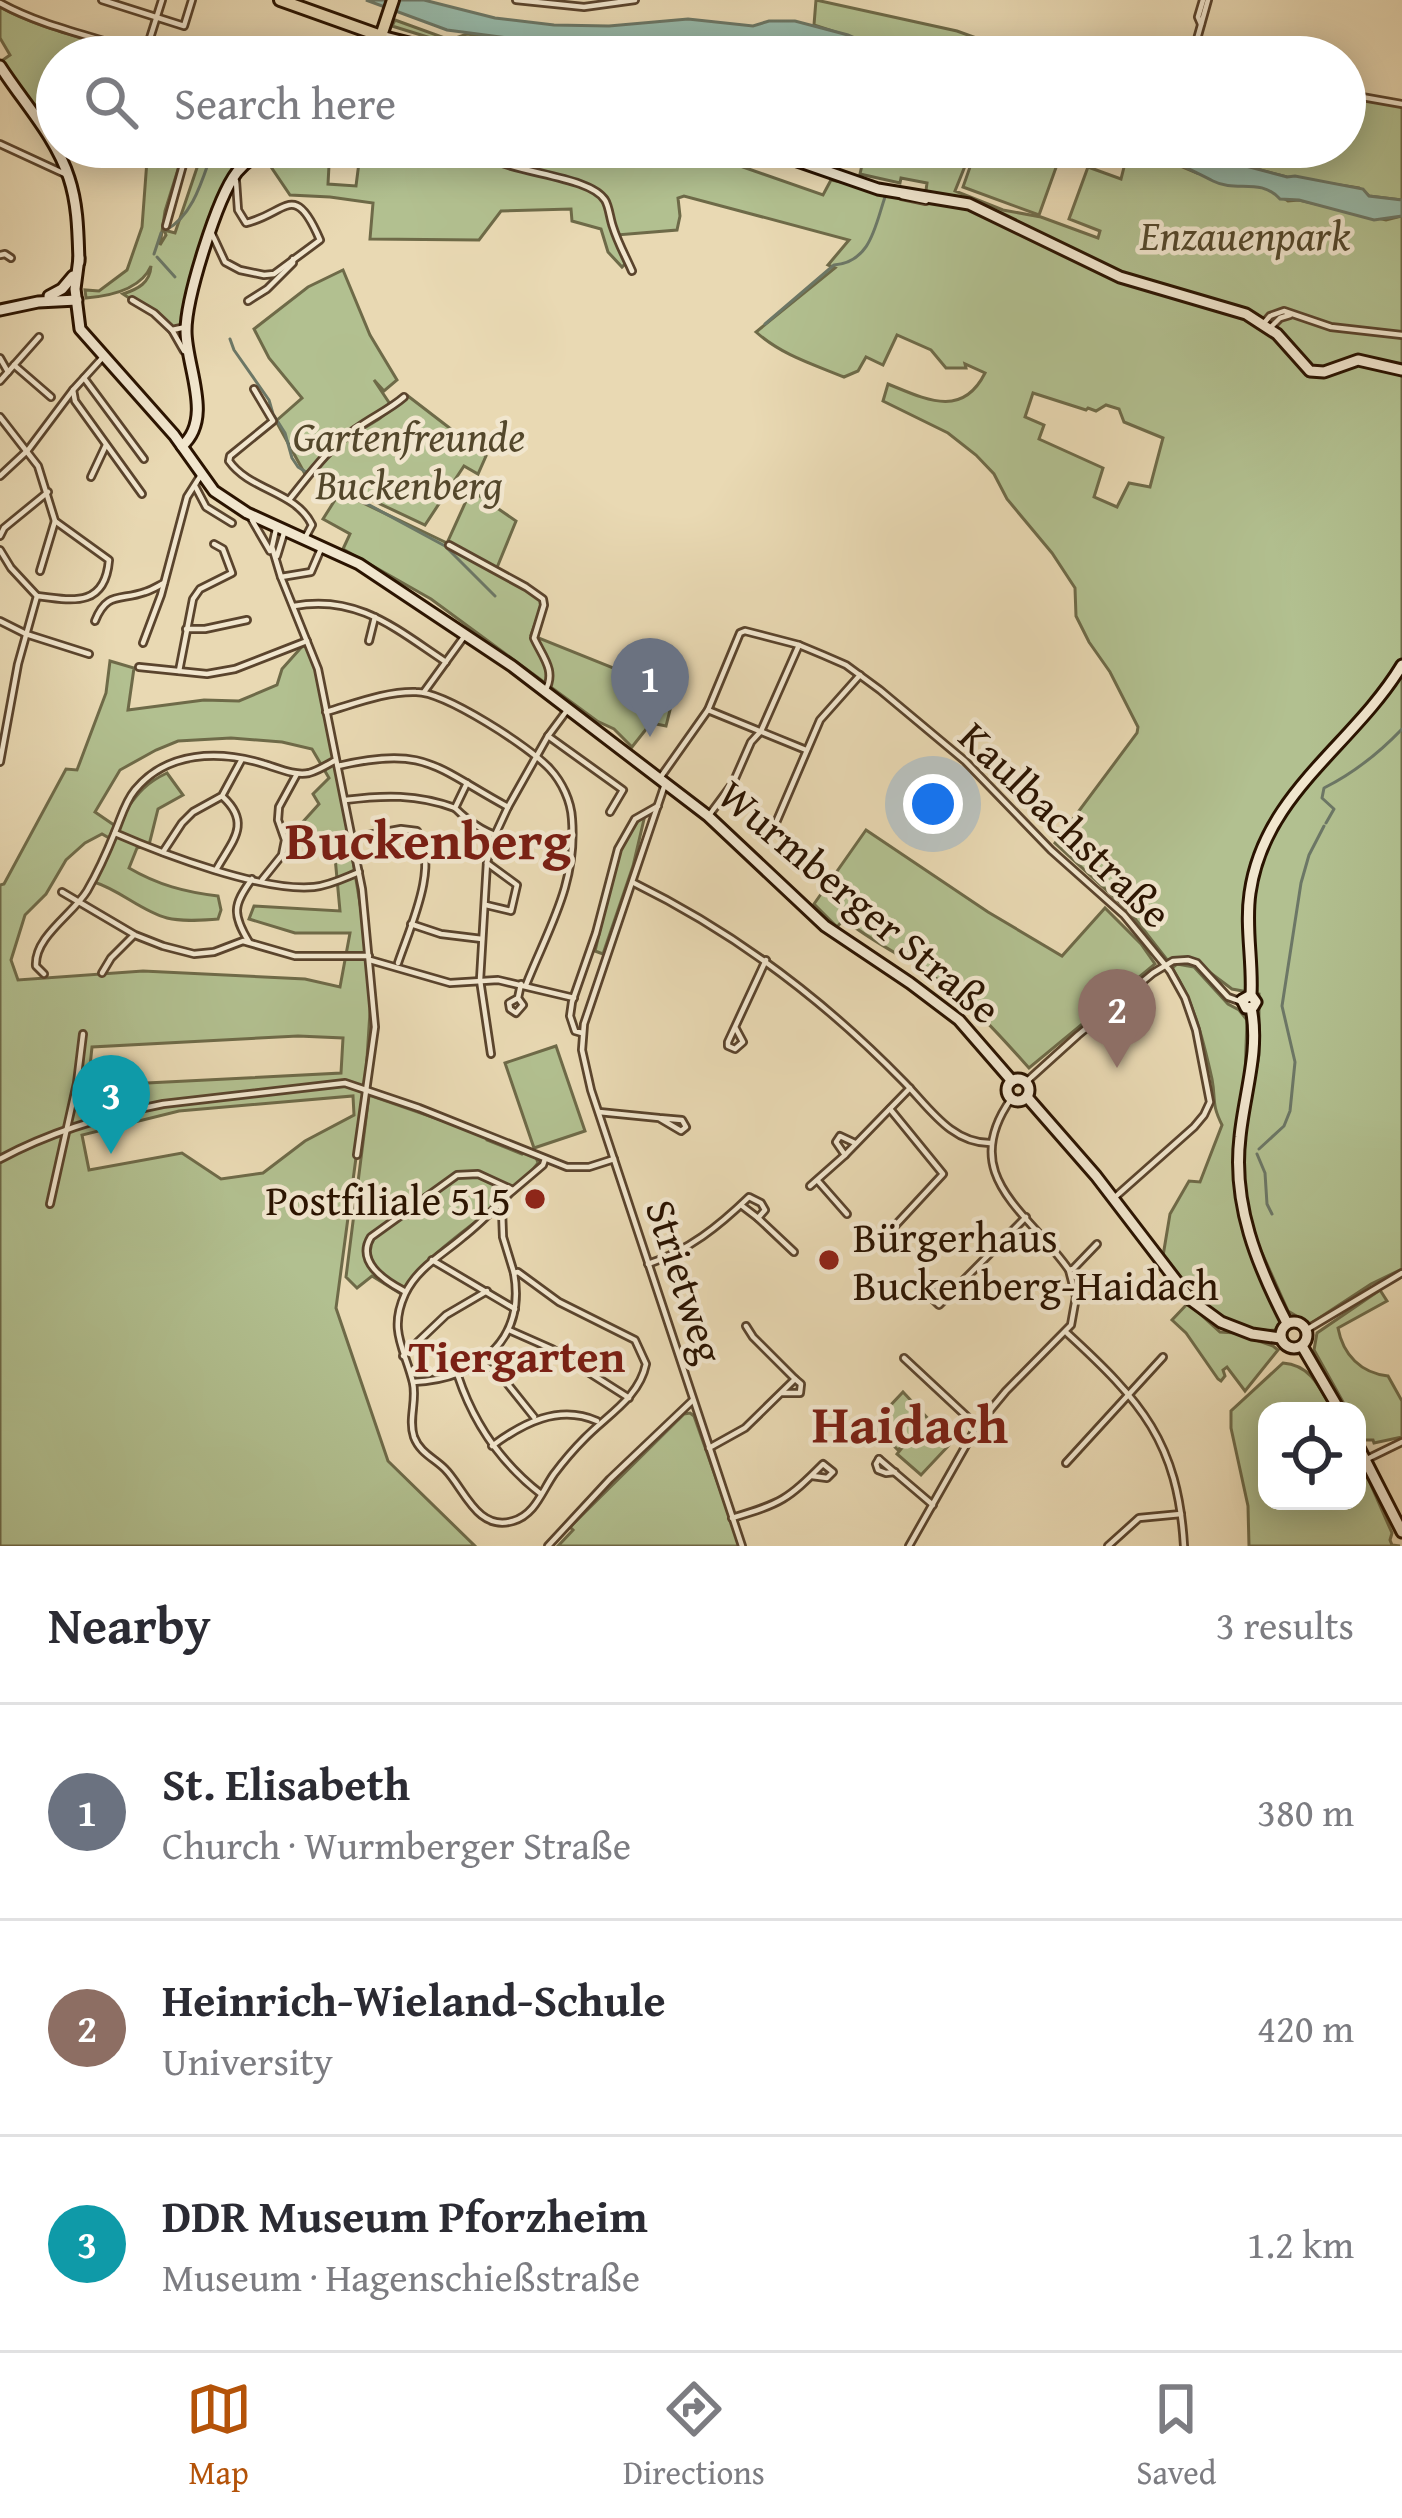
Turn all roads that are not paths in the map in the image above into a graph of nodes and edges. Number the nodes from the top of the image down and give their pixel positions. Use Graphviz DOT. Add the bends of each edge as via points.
graph roads {
  1 [pos="102,0"];
  2 [pos="162,0"];
  3 [pos="192,0"];
  4 [pos="280,0"];
  5 [pos="393,0"];
  6 [pos="516,0"];
  7 [pos="635,0"];
  8 [pos="1206,0"];
  9 [pos="0,3"];
  10 [pos="557,3"];
  11 [pos="157,18"];
  12 [pos="383,29"];
  13 [pos="92,36"];
  14 [pos="153,36"];
  15 [pos="404,36"];
  16 [pos="1198,36"];
  17 [pos="0,66"];
  18 [pos="1366,98"];
  19 [pos="1402,104"];
  20 [pos="36,118"];
  21 [pos="0,144"];
  22 [pos="36,161"];
  23 [pos="50,168"];
  24 [pos="65,168"];
  25 [pos="181,168"];
  26 [pos="242,168"];
  27 [pos="522,168"];
  28 [pos="824,168"];
  29 [pos="234,176"];
  30 [pos="70,178"];
  31 [pos="897,193"];
  32 [pos="943,202"];
  33 [pos="166,226"];
  34 [pos="211,233"];
  35 [pos="0,255"];
  36 [pos="10,258"];
  37 [pos="79,258"];
  38 [pos="293,259"];
  39 [pos="75,271"];
  40 [pos="632,272"];
  41 [pos="50,296"];
  42 [pos="78,300"];
  43 [pos="132,300"];
  44 [pos="248,301"];
  45 [pos="38,302"];
  46 [pos="0,310"];
  47 [pos="1267,326"];
  48 [pos="186,328"];
  49 [pos="172,330"];
  50 [pos="1402,335"];
  51 [pos="39,337"];
  52 [pos="187,354"];
  53 [pos="103,357"];
  54 [pos="0,358"];
  55 [pos="14,364"];
  56 [pos="1402,370"];
  57 [pos="8,372"];
  58 [pos="84,379"];
  59 [pos="0,381"];
  60 [pos="254,389"];
  61 [pos="74,391"];
  62 [pos="404,397"];
  63 [pos="51,398"];
  64 [pos="0,418"];
  65 [pos="179,442"];
  66 [pos="106,445"];
  67 [pos="28,450"];
  68 [pos="145,458"];
  69 [pos="0,476"];
  70 [pos="92,477"];
  71 [pos="198,478"];
  72 [pos="48,492"];
  73 [pos="142,494"];
  74 [pos="289,500"];
  75 [pos="247,513"];
  76 [pos="55,521"];
  77 [pos="232,523"];
  78 [pos="281,528"];
  79 [pos="0,536"];
  80 [pos="305,538"];
  81 [pos="214,544"];
  82 [pos="322,545"];
  83 [pos="448,545"];
  84 [pos="0,551"];
  85 [pos="275,562"];
  86 [pos="40,572"];
  87 [pos="280,577"];
  88 [pos="164,583"];
  89 [pos="102,586"];
  90 [pos="37,596"];
  91 [pos="93,596"];
  92 [pos="108,598"];
  93 [pos="292,607"];
  94 [pos="375,616"];
  95 [pos="247,620"];
  96 [pos="0,621"];
  97 [pos="95,621"];
  98 [pos="187,628"];
  99 [pos="740,633"];
  100 [pos="26,634"];
  101 [pos="466,634"];
  102 [pos="307,640"];
  103 [pos="369,641"];
  104 [pos="143,643"];
  105 [pos="799,645"];
  106 [pos="89,653"];
  107 [pos="446,662"];
  108 [pos="1402,665"];
  109 [pos="139,668"];
  110 [pos="179,671"];
  111 [pos="860,675"];
  112 [pos="545,691"];
  113 [pos="424,692"];
  114 [pos="568,709"];
  115 [pos="708,710"];
  116 [pos="326,712"];
  117 [pos="761,731"];
  118 [pos="548,736"];
  119 [pos="806,750"];
  120 [pos="535,757"];
  121 [pos="242,759"];
  122 [pos="0,762"];
  123 [pos="337,763"];
  124 [pos="297,773"];
  125 [pos="663,780"];
  126 [pos="467,783"];
  127 [pos="222,796"];
  128 [pos="345,800"];
  129 [pos="658,806"];
  130 [pos="508,807"];
  131 [pos="454,808"];
  132 [pos="610,812"];
  133 [pos="708,816"];
  134 [pos="770,827"];
  135 [pos="115,833"];
  136 [pos="495,835"];
  137 [pos="572,836"];
  138 [pos="352,838"];
  139 [pos="163,852"];
  140 [pos="487,863"];
  141 [pos="216,869"];
  142 [pos="359,872"];
  143 [pos="252,879"];
  144 [pos="262,881"];
  145 [pos="634,883"];
  146 [pos="62,892"];
  147 [pos="80,903"];
  148 [pos="485,904"];
  149 [pos="411,924"];
  150 [pos="135,935"];
  151 [pos="482,939"];
  152 [pos="249,942"];
  153 [pos="370,958"];
  154 [pos="766,960"];
  155 [pos="1165,964"];
  156 [pos="397,966"];
  157 [pos="103,973"];
  158 [pos="44,974"];
  159 [pos="480,980"];
  160 [pos="523,984"];
  161 [pos="518,998"];
  162 [pos="574,998"];
  163 [pos="1248,1002"];
  164 [pos="736,1028"];
  165 [pos="83,1034"];
  166 [pos="582,1034"];
  167 [pos="491,1054"];
  168 [pos="1012,1081"];
  169 [pos="1026,1082"];
  170 [pos="910,1088"];
  171 [pos="368,1090"];
  172 [pos="1027,1097"];
  173 [pos="1011,1099"];
  174 [pos="890,1109"];
  175 [pos="599,1112"];
  176 [pos="659,1118"];
  177 [pos="66,1130"];
  178 [pos="854,1143"];
  179 [pos="991,1143"];
  180 [pos="357,1155"];
  181 [pos="845,1155"];
  182 [pos="545,1159"];
  183 [pos="614,1159"];
  184 [pos="0,1160"];
  185 [pos="818,1181"];
  186 [pos="810,1186"];
  187 [pos="513,1190"];
  188 [pos="1114,1198"];
  189 [pos="50,1204"];
  190 [pos="499,1204"];
  191 [pos="741,1205"];
  192 [pos="847,1214"];
  193 [pos="1026,1217"];
  194 [pos="758,1218"];
  195 [pos="1097,1244"];
  196 [pos="884,1246"];
  197 [pos="794,1252"];
  198 [pos="432,1259"];
  199 [pos="648,1264"];
  200 [pos="1069,1270"];
  201 [pos="514,1273"];
  202 [pos="1402,1273"];
  203 [pos="487,1291"];
  204 [pos="406,1292"];
  205 [pos="952,1292"];
  206 [pos="516,1310"];
  207 [pos="1287,1323"];
  208 [pos="746,1326"];
  209 [pos="509,1330"];
  210 [pos="1306,1330"];
  211 [pos="1066,1332"];
  212 [pos="1280,1338"];
  213 [pos="1302,1346"];
  214 [pos="403,1356"];
  215 [pos="1163,1357"];
  216 [pos="904,1358"];
  217 [pos="480,1362"];
  218 [pos="458,1376"];
  219 [pos="796,1379"];
  220 [pos="413,1382"];
  221 [pos="782,1393"];
  222 [pos="1128,1395"];
  223 [pos="629,1399"];
  224 [pos="693,1400"];
  225 [pos="1335,1402"];
  226 [pos="535,1420"];
  227 [pos="600,1423"];
  228 [pos="977,1426"];
  229 [pos="1402,1442"];
  230 [pos="492,1445"];
  231 [pos="709,1448"];
  232 [pos="1366,1460"];
  233 [pos="1366,1462"];
  234 [pos="1066,1463"];
  235 [pos="895,1472"];
  236 [pos="812,1476"];
  237 [pos="542,1494"];
  238 [pos="933,1504"];
  239 [pos="1181,1514"];
  240 [pos="732,1517"];
  241 [pos="1402,1532"];
  242 [pos="548,1546"];
  243 [pos="742,1546"];
  244 [pos="909,1546"];
  245 [pos="1108,1546"];
  246 [pos="1184,1546"];
  1 -- 11 [label="street"];
  2 -- 11 [label="street"];
  3 -- 11 [label="street" via="184,26"];
  4 -- 12 [label="main road"];
  5 -- 12 [label="main road"];
  6 -- 10 [label="street"];
  7 -- 10 [label="street" via="584,8"];
  8 -- 16 [label="street"];
  9 -- 13 [label="street"];
  11 -- 14 [label="street"];
  12 -- 15 [label="main road"];
  17 -- 20 [label="main road"];
  18 -- 19 [label="street"];
  21 -- 22 [label="street"];
  23 -- 30 [label="street"];
  24 -- 30 [label="main road"];
  25 -- 33 [label="street"];
  26 -- 29 [label="main road"];
  27 -- 40 [label="street" via="601,195"];
  28 -- 31 [label="main road"];
  29 -- 34 [label="main road"];
  29 -- 38 [label="street" via="246,223 286,206 306,213 320,240"];
  30 -- 37 [label="main road"];
  31 -- 32 [label="street"];
  31 -- 47 [label="main road" via="969,204 1120,277"];
  34 -- 38 [label="street" via="225,262 252,274 274,274"];
  34 -- 48 [label="main road"];
  35 -- 36 [label="street"];
  37 -- 39 [label="main road"];
  37 -- 42 [label="main road"];
  38 -- 44 [label="street"];
  39 -- 41 [label="main road"];
  39 -- 42 [label="main road"];
  41 -- 42 [label="main road"];
  41 -- 45 [label="main road"];
  42 -- 45 [label="main road"];
  42 -- 53 [label="main road, Wurmberger Straße"];
  43 -- 49 [label="street"];
  45 -- 46 [label="main road"];
  47 -- 50 [label="street" via="1295,316"];
  47 -- 56 [label="main road" via="1310,371 1358,360"];
  48 -- 49 [label="street"];
  48 -- 52 [label="main road"];
  49 -- 52 [label="street"];
  51 -- 55 [label="street"];
  52 -- 65 [label="main road" via="196,420 191,438"];
  53 -- 58 [label="street"];
  53 -- 65 [label="main road, Wurmberger Straße"];
  54 -- 57 [label="street"];
  55 -- 57 [label="street"];
  55 -- 63 [label="street"];
  57 -- 59 [label="street"];
  58 -- 61 [label="street"];
  58 -- 68 [label="street"];
  60 -- 74 [label="street" via="272,421 229,461 250,482"];
  61 -- 66 [label="street"];
  61 -- 67 [label="street"];
  62 -- 74 [label="street" via="338,443"];
  64 -- 67 [label="street"];
  65 -- 71 [label="main road, Wurmberger Straße"];
  66 -- 70 [label="street"];
  66 -- 73 [label="street"];
  67 -- 69 [label="street"];
  67 -- 72 [label="street"];
  71 -- 75 [label="main road, Wurmberger Straße"];
  71 -- 77 [label="street" via="206,507"];
  71 -- 88 [label="street"];
  72 -- 76 [label="street"];
  72 -- 79 [label="street"];
  74 -- 80 [label="street" via="310,520"];
  75 -- 78 [label="main road, Wurmberger Straße"];
  75 -- 85 [label="street"];
  76 -- 86 [label="street"];
  76 -- 89 [label="street" via="109,560"];
  78 -- 80 [label="main road, Wurmberger Straße"];
  78 -- 85 [label="street"];
  80 -- 82 [label="main road, Wurmberger Straße"];
  81 -- 98 [label="street" via="232,573 196,592"];
  82 -- 87 [label="street" via="311,572"];
  82 -- 101 [label="main road, Wurmberger Straße"];
  83 -- 112 [label="street" via="543,599 534,638 549,668"];
  84 -- 90 [label="street"];
  85 -- 87 [label="street"];
  87 -- 93 [label="street"];
  88 -- 92 [label="street"];
  88 -- 104 [label="street"];
  89 -- 91 [label="street"];
  89 -- 92 [label="street"];
  90 -- 91 [label="street"];
  90 -- 100 [label="street"];
  91 -- 92 [label="street"];
  92 -- 97 [label="street"];
  93 -- 94 [label="street" via="337,603"];
  93 -- 102 [label="street"];
  94 -- 103 [label="street"];
  94 -- 107 [label="street"];
  95 -- 98 [label="street"];
  96 -- 100 [label="street"];
  98 -- 110 [label="street"];
  99 -- 105 [label="street, Kaulbachstraße"];
  99 -- 115 [label="street, Strietweg"];
  100 -- 106 [label="street"];
  100 -- 122 [label="street"];
  101 -- 107 [label="street"];
  101 -- 112 [label="main road, Wurmberger Straße"];
  102 -- 110 [label="street" via="235,669"];
  102 -- 116 [label="street"];
  105 -- 111 [label="street, Kaulbachstraße"];
  105 -- 117 [label="street"];
  107 -- 113 [label="street"];
  108 -- 163 [label="main road" via="1266,837 1248,907"];
  109 -- 110 [label="street"];
  111 -- 119 [label="street"];
  111 -- 155 [label="street, Kaulbachstraße" via="964,761"];
  112 -- 114 [label="main road, Wurmberger Straße"];
  113 -- 116 [label="street"];
  113 -- 120 [label="street"];
  114 -- 118 [label="street"];
  114 -- 125 [label="main road, Wurmberger Straße"];
  115 -- 117 [label="street"];
  115 -- 125 [label="street, Strietweg"];
  116 -- 123 [label="street"];
  117 -- 119 [label="street"];
  117 -- 133 [label="street"];
  118 -- 120 [label="street"];
  118 -- 132 [label="street" via="623,790"];
  119 -- 134 [label="street"];
  120 -- 130 [label="street"];
  120 -- 137 [label="street" via="565,791"];
  121 -- 124 [label="street"];
  121 -- 127 [label="street"];
  121 -- 135 [label="street" via="178,759 135,790"];
  123 -- 124 [label="street"];
  123 -- 126 [label="street" via="405,757"];
  123 -- 128 [label="street"];
  124 -- 144 [label="street" via="279,807 282,855"];
  125 -- 129 [label="street, Strietweg"];
  125 -- 133 [label="main road, Wurmberger Straße"];
  126 -- 130 [label="street"];
  126 -- 131 [label="street"];
  127 -- 139 [label="street" via="193,812"];
  127 -- 141 [label="street" via="238,826"];
  128 -- 131 [label="street" via="395,795"];
  128 -- 138 [label="street"];
  129 -- 145 [label="street, Strietweg"];
  129 -- 162 [label="street, Strietweg" via="622,838"];
  130 -- 136 [label="street"];
  131 -- 136 [label="street"];
  133 -- 168 [label="main road, Wurmberger Straße" via="825,926 959,1020"];
  135 -- 139 [label="street"];
  135 -- 147 [label="street"];
  136 -- 137 [label="street" via="527,843"];
  136 -- 140 [label="street"];
  137 -- 160 [label="street" via="565,895"];
  138 -- 142 [label="street"];
  138 -- 149 [label="street" via="420,833 426,863"];
  139 -- 141 [label="street"];
  140 -- 148 [label="street"];
  140 -- 148 [label="street" via="517,885 511,911"];
  141 -- 143 [label="street"];
  142 -- 144 [label="street" via="313,887"];
  142 -- 153 [label="street"];
  143 -- 144 [label="street"];
  143 -- 152 [label="street" via="235,911"];
  145 -- 154 [label="street"];
  145 -- 166 [label="street, Strietweg"];
  146 -- 147 [label="street"];
  147 -- 150 [label="street"];
  147 -- 158 [label="street" via="37,952"];
  148 -- 151 [label="street"];
  149 -- 151 [label="street"];
  149 -- 156 [label="street"];
  150 -- 152 [label="street" via="194,954"];
  150 -- 157 [label="street"];
  151 -- 159 [label="street"];
  152 -- 153 [label="street" via="295,956"];
  153 -- 156 [label="street"];
  153 -- 171 [label="street" via="376,1027"];
  154 -- 164 [label="street"];
  154 -- 170 [label="street"];
  155 -- 163 [label="street" via="1197,963 1228,997"];
  155 -- 169 [label="street"];
  155 -- 188 [label="street, Kaulbachstraße" via="1196,1030 1210,1102 1194,1127"];
  156 -- 159 [label="street" via="450,983"];
  159 -- 160 [label="street"];
  159 -- 167 [label="street"];
  160 -- 161 [label="street"];
  160 -- 162 [label="street"];
  162 -- 166 [label="street, Strietweg" via="570,1016"];
  163 -- 207 [label="main road" via="1253,1033 1240,1192"];
  165 -- 177 [label="street"];
  166 -- 175 [label="street, Strietweg"];
  168 -- 169 [label="main road"];
  168 -- 173 [label="main road"];
  169 -- 172 [label="main road"];
  170 -- 174 [label="street"];
  170 -- 179 [label="street" via="961,1137"];
  171 -- 177 [label="street" via="322,1084 163,1104"];
  171 -- 180 [label="street"];
  171 -- 182 [label="street"];
  172 -- 173 [label="main road"];
  172 -- 188 [label="main road"];
  173 -- 179 [label="street"];
  174 -- 178 [label="street"];
  174 -- 196 [label="street" via="943,1174"];
  175 -- 176 [label="street"];
  175 -- 183 [label="street, Strietweg"];
  177 -- 184 [label="street"];
  177 -- 189 [label="street"];
  178 -- 181 [label="street"];
  178 -- 181 [label="street" via="836,1140"];
  179 -- 193 [label="street" via="997,1180"];
  181 -- 185 [label="street"];
  182 -- 183 [label="street" via="579,1168"];
  182 -- 187 [label="street"];
  183 -- 199 [label="street, Strietweg"];
  185 -- 186 [label="street"];
  185 -- 192 [label="street"];
  187 -- 190 [label="street"];
  187 -- 204 [label="street" via="478,1174 457,1175 371,1237 368,1261"];
  188 -- 212 [label="main road" via="1205,1312"];
  190 -- 198 [label="street"];
  190 -- 201 [label="street"];
  191 -- 194 [label="street"];
  191 -- 194 [label="street" via="751,1197 761,1203 766,1210"];
  191 -- 199 [label="street" via="712,1232"];
  193 -- 200 [label="street"];
  193 -- 205 [label="street"];
  194 -- 197 [label="street"];
  195 -- 200 [label="street"];
  198 -- 203 [label="street"];
  198 -- 204 [label="street"];
  199 -- 224 [label="street, Strietweg"];
  200 -- 211 [label="street" via="1076,1308"];
  201 -- 206 [label="street"];
  201 -- 223 [label="street" via="634,1340 646,1366"];
  202 -- 210 [label="street"];
  203 -- 206 [label="street"];
  203 -- 214 [label="street"];
  204 -- 214 [label="street" via="398,1320"];
  206 -- 209 [label="street"];
  207 -- 210 [label="main road"];
  207 -- 212 [label="main road"];
  208 -- 219 [label="street"];
  209 -- 217 [label="street"];
  209 -- 223 [label="street"];
  210 -- 213 [label="main road"];
  211 -- 222 [label="street"];
  211 -- 228 [label="street"];
  212 -- 213 [label="main road" via="1289,1348"];
  213 -- 225 [label="main road"];
  214 -- 220 [label="street"];
  215 -- 222 [label="street"];
  216 -- 228 [label="street"];
  217 -- 218 [label="street"];
  217 -- 226 [label="street" via="512,1387"];
  218 -- 220 [label="street"];
  218 -- 230 [label="street"];
  219 -- 221 [label="street"];
  219 -- 221 [label="street" via="800,1393"];
  220 -- 237 [label="street" via="415,1440 477,1510 511,1522"];
  221 -- 231 [label="street"];
  222 -- 234 [label="street"];
  222 -- 239 [label="street" via="1166,1449"];
  223 -- 227 [label="street"];
  224 -- 231 [label="street, Strietweg"];
  224 -- 242 [label="street"];
  226 -- 227 [label="street" via="578,1414"];
  226 -- 230 [label="street"];
  227 -- 237 [label="street"];
  228 -- 238 [label="street"];
  229 -- 232 [label="street"];
  230 -- 237 [label="street"];
  231 -- 240 [label="street, Strietweg"];
  233 -- 241 [label="main road"];
  235 -- 238 [label="street"];
  236 -- 240 [label="street" via="787,1499"];
  238 -- 244 [label="street"];
  239 -- 245 [label="street" via="1139,1518"];
  239 -- 246 [label="street"];
  240 -- 243 [label="street, Strietweg"];
}
